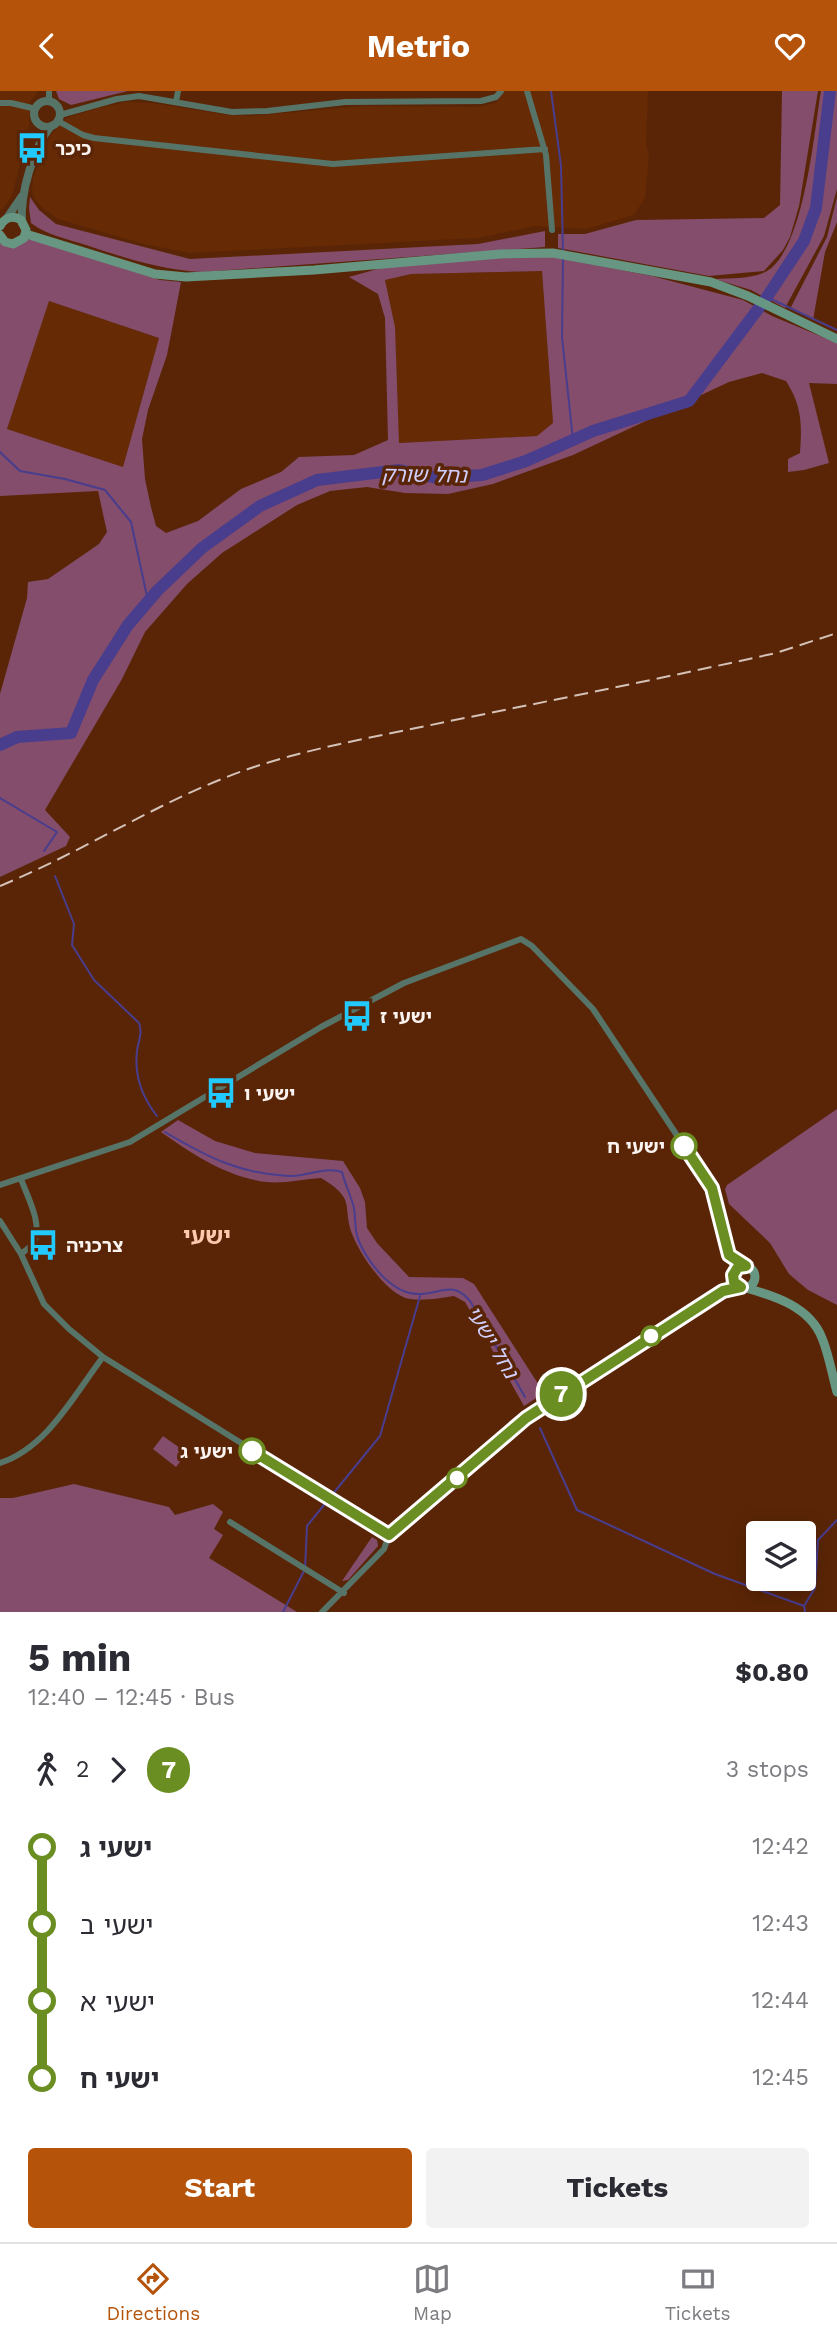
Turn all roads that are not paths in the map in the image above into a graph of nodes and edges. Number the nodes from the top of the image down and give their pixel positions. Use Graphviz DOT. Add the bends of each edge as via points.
graph roads {
  1 [pos="49,91"];
  2 [pos="178,91"];
  3 [pos="501,91"];
  4 [pos="527,91"];
  5 [pos="49,101"];
  6 [pos="176,102"];
  7 [pos="0,103"];
  8 [pos="36,109"];
  9 [pos="56,121"];
  10 [pos="38,123"];
  11 [pos="40,145"];
  12 [pos="545,149"];
  13 [pos="23,194"];
  14 [pos="4,222"];
  15 [pos="22,222"];
  16 [pos="551,230"];
  17 [pos="0,235"];
  18 [pos="26,235"];
  19 [pos="837,339"];
  20 [pos="21,1179"];
  21 [pos="0,1185"];
  22 [pos="0,1221"];
  23 [pos="21,1254"];
  24 [pos="729,1255"];
  25 [pos="746,1266"];
  26 [pos="733,1274"];
  27 [pos="755,1276"];
  28 [pos="743,1287"];
  29 [pos="723,1291"];
  30 [pos="766,1293"];
  31 [pos="103,1357"];
  32 [pos="837,1392"];
  33 [pos="0,1464"];
  34 [pos="230,1522"];
  35 [pos="389,1535"];
  36 [pos="344,1593"];
  37 [pos="322,1612"];
  1 -- 5 [label="street"];
  2 -- 6 [label="street"];
  3 -- 6 [label="street" via="481,101 345,102 251,112"];
  4 -- 12 [label="street"];
  5 -- 8 [label="street"];
  5 -- 9 [label="street" via="59,108"];
  6 -- 9 [label="street" via="130,96"];
  7 -- 8 [label="street"];
  8 -- 10 [label="street"];
  9 -- 10 [label="street" via="43,126"];
  9 -- 11 [label="street"];
  9 -- 12 [label="street" via="94,138 333,165"];
  10 -- 11 [label="street"];
  11 -- 13 [label="street"];
  12 -- 16 [label="street"];
  13 -- 14 [label="street"];
  13 -- 15 [label="street"];
  14 -- 15 [label="main road" via="18,218"];
  15 -- 18 [label="main road"];
  17 -- 18 [label="main road" via="13,244"];
  18 -- 19 [label="main road" via="155,274 186,277 553,253 711,282"];
  20 -- 21 [label="street"];
  20 -- 23 [label="street" via="36,1227 33,1242"];
  20 -- 24 [label="street" via="130,1142 321,1027 404,983 521,939 593,1009 712,1188"];
  22 -- 23 [label="street"];
  23 -- 31 [label="street" via="44,1304"];
  24 -- 25 [label="street"];
  24 -- 26 [label="street"];
  25 -- 26 [label="main road"];
  25 -- 27 [label="main road"];
  26 -- 28 [label="main road" via="734,1282"];
  26 -- 29 [label="street"];
  27 -- 28 [label="main road" via="752,1284"];
  27 -- 30 [label="main road"];
  28 -- 29 [label="street"];
  28 -- 30 [label="main road"];
  29 -- 35 [label="street" via="526,1418"];
  30 -- 32 [label="main road" via="800,1309 815,1324"];
  31 -- 33 [label="street" via="35,1444"];
  31 -- 35 [label="street"];
  34 -- 36 [label="street"];
  35 -- 36 [label="street" via="384,1549"];
  36 -- 37 [label="street"];
}
